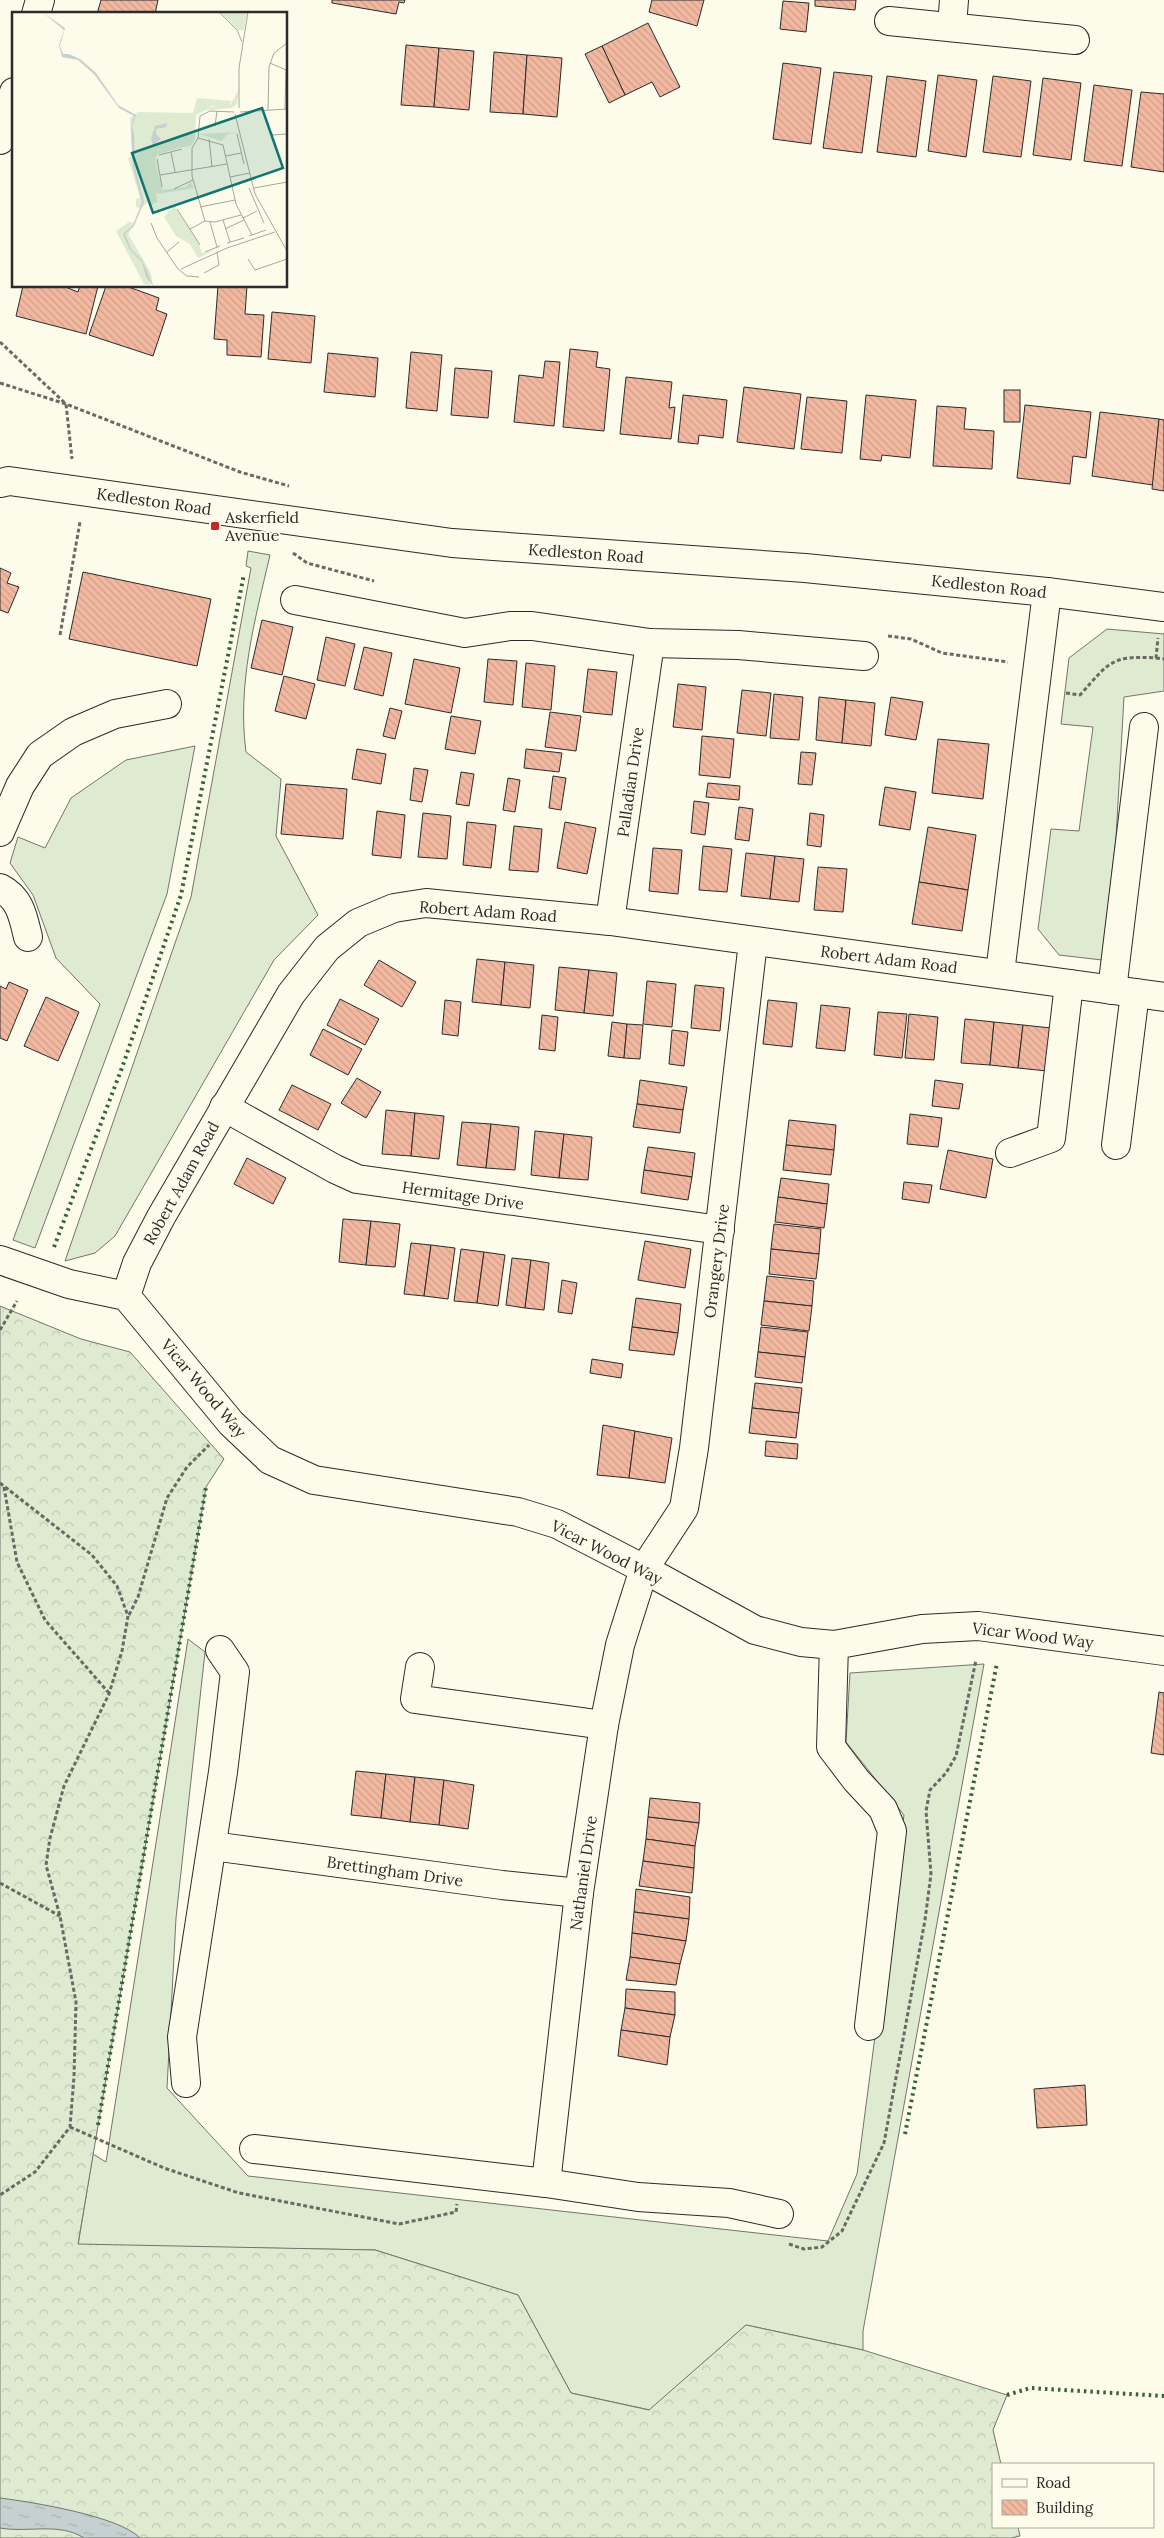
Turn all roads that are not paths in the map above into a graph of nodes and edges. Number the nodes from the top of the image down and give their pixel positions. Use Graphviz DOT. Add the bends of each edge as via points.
graph roads {
  1 [pos="953,13"];
  2 [pos="889,20"];
  3 [pos="1075,40"];
  4 [pos="12,99"];
  5 [pos="0,140"];
  6 [pos="3,479"];
  7 [pos="1047,592"];
  8 [pos="295,600"];
  9 [pos="1163,606"];
  10 [pos="650,643"];
  11 [pos="864,656"];
  12 [pos="167,704"];
  13 [pos="1144,727"];
  14 [pos="0,832"];
  15 [pos="0,888"];
  16 [pos="610,921"];
  17 [pos="28,936"];
  18 [pos="753,942"];
  19 [pos="1000,973"];
  20 [pos="1069,984"];
  21 [pos="1124,991"];
  22 [pos="1164,997"];
  23 [pos="224,1107"];
  24 [pos="1116,1145"];
  25 [pos="1010,1153"];
  26 [pos="720,1230"];
  27 [pos="0,1260"];
  28 [pos="126,1296"];
  29 [pos="644,1568"];
  30 [pos="834,1645"];
  31 [pos="220,1650"];
  32 [pos="1164,1652"];
  33 [pos="420,1667"];
  34 [pos="604,1725"];
  35 [pos="212,1846"];
  36 [pos="579,1893"];
  37 [pos="869,2026"];
  38 [pos="186,2083"];
  39 [pos="254,2149"];
  40 [pos="546,2183"];
  41 [pos="779,2214"];
  1 -- 2 [label="street"];
  1 -- 3 [label="street"];
  4 -- 5 [label="street"];
  6 -- 7 [label="street, Kedleston Road" via="452,543 805,568"];
  7 -- 9 [label="street, Kedleston Road"];
  7 -- 19 [label="street"];
  8 -- 10 [label="street" via="465,633 532,626"];
  10 -- 11 [label="street" via="738,645"];
  10 -- 16 [label="street, Palladian Drive"];
  12 -- 14 [label="street" via="115,714 73,732 40,756 20,786"];
  13 -- 21 [label="street"];
  15 -- 17 [label="street" via="11,893 21,907"];
  16 -- 18 [label="street, Robert Adam Road"];
  16 -- 23 [label="street, Robert Adam Road" via="426,903 394,908 358,923 327,948 291,994"];
  18 -- 19 [label="street, Robert Adam Road"];
  18 -- 26 [label="street, Orangery Drive"];
  19 -- 20 [label="street, Robert Adam Road"];
  20 -- 21 [label="street, Robert Adam Road"];
  20 -- 25 [label="street" via="1051,1138"];
  21 -- 22 [label="street, Robert Adam Road"];
  21 -- 24 [label="street"];
  23 -- 26 [label="street, Hermitage Drive" via="358,1179"];
  23 -- 28 [label="street, Robert Adam Road" via="137,1263"];
  26 -- 29 [label="street, Orangery Drive" via="684,1508"];
  27 -- 28 [label="street" via="69,1284"];
  28 -- 29 [label="street, Vicar Wood Way" via="230,1423 270,1460 314,1480 518,1512 557,1524"];
  29 -- 30 [label="street, Vicar Wood Way" via="755,1630 801,1642"];
  29 -- 34 [label="street, Nathaniel Drive" via="620,1645"];
  30 -- 32 [label="street, Vicar Wood Way" via="922,1629 978,1626"];
  30 -- 37 [label="street" via="831,1747 883,1809 892,1831"];
  31 -- 35 [label="street" via="235,1672"];
  33 -- 34 [label="street" via="415,1699"];
  34 -- 36 [label="street, Nathaniel Drive"];
  35 -- 36 [label="street, Brettingham Drive"];
  35 -- 38 [label="street" via="182,2036"];
  36 -- 40 [label="street, Nathaniel Drive"];
  39 -- 40 [label="street"];
  40 -- 41 [label="street" via="638,2196 729,2203"];
}
